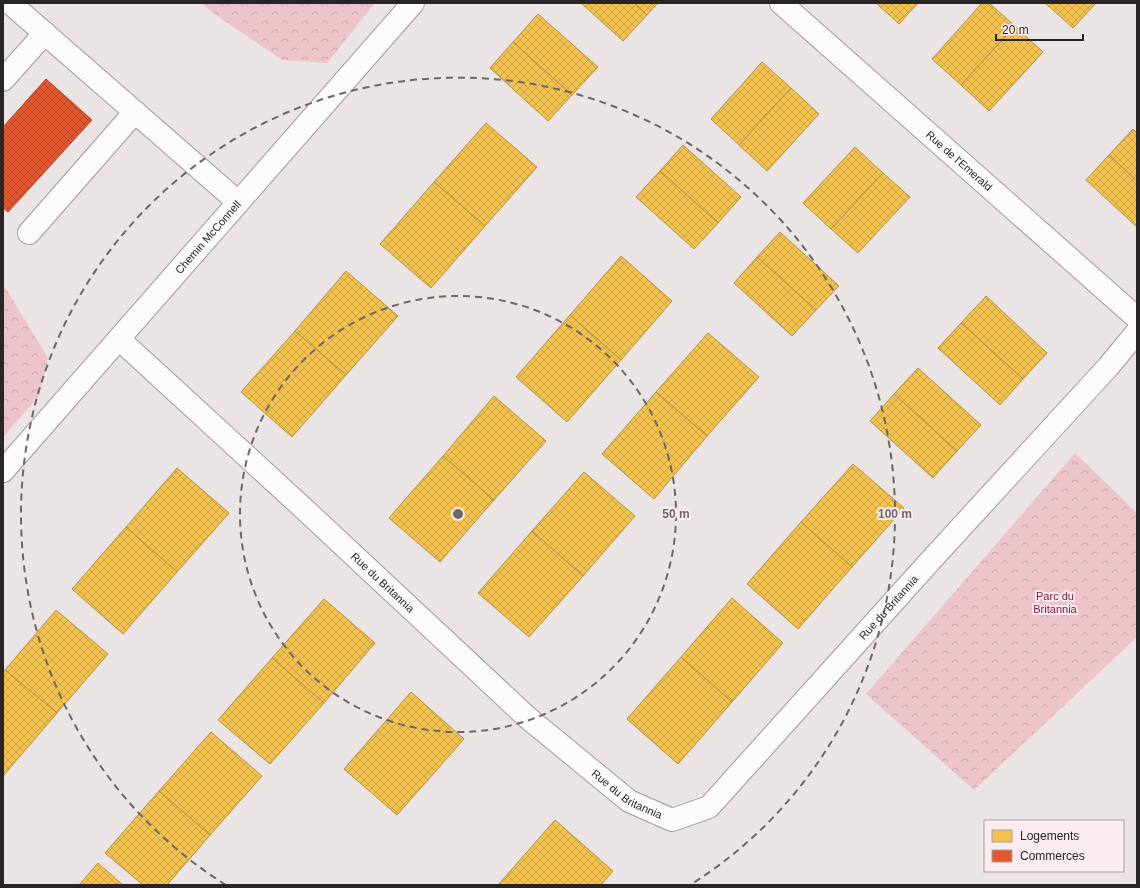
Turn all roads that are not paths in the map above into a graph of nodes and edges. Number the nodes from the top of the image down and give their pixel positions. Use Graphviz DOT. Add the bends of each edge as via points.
graph roads {
  1 [pos="10,3"];
  2 [pos="413,3"];
  3 [pos="781,3"];
  4 [pos="44,33"];
  5 [pos="3,80"];
  6 [pos="135,112"];
  7 [pos="238,202"];
  8 [pos="28,233"];
  9 [pos="1137,318"];
  10 [pos="1137,332"];
  11 [pos="119,339"];
  12 [pos="3,471"];
  1 -- 4 [label="street"];
  2 -- 7 [label="street, Chemin McConnell"];
  3 -- 9 [label="street, Rue de l'Emerald"];
  4 -- 5 [label="street"];
  4 -- 6 [label="street"];
  6 -- 7 [label="street"];
  6 -- 8 [label="street"];
  7 -- 11 [label="street, Chemin McConnell"];
  10 -- 11 [label="street, Rue du Britannia" via="709,807 672,820 629,801 528,718"];
  11 -- 12 [label="street, Chemin McConnell"];
}
